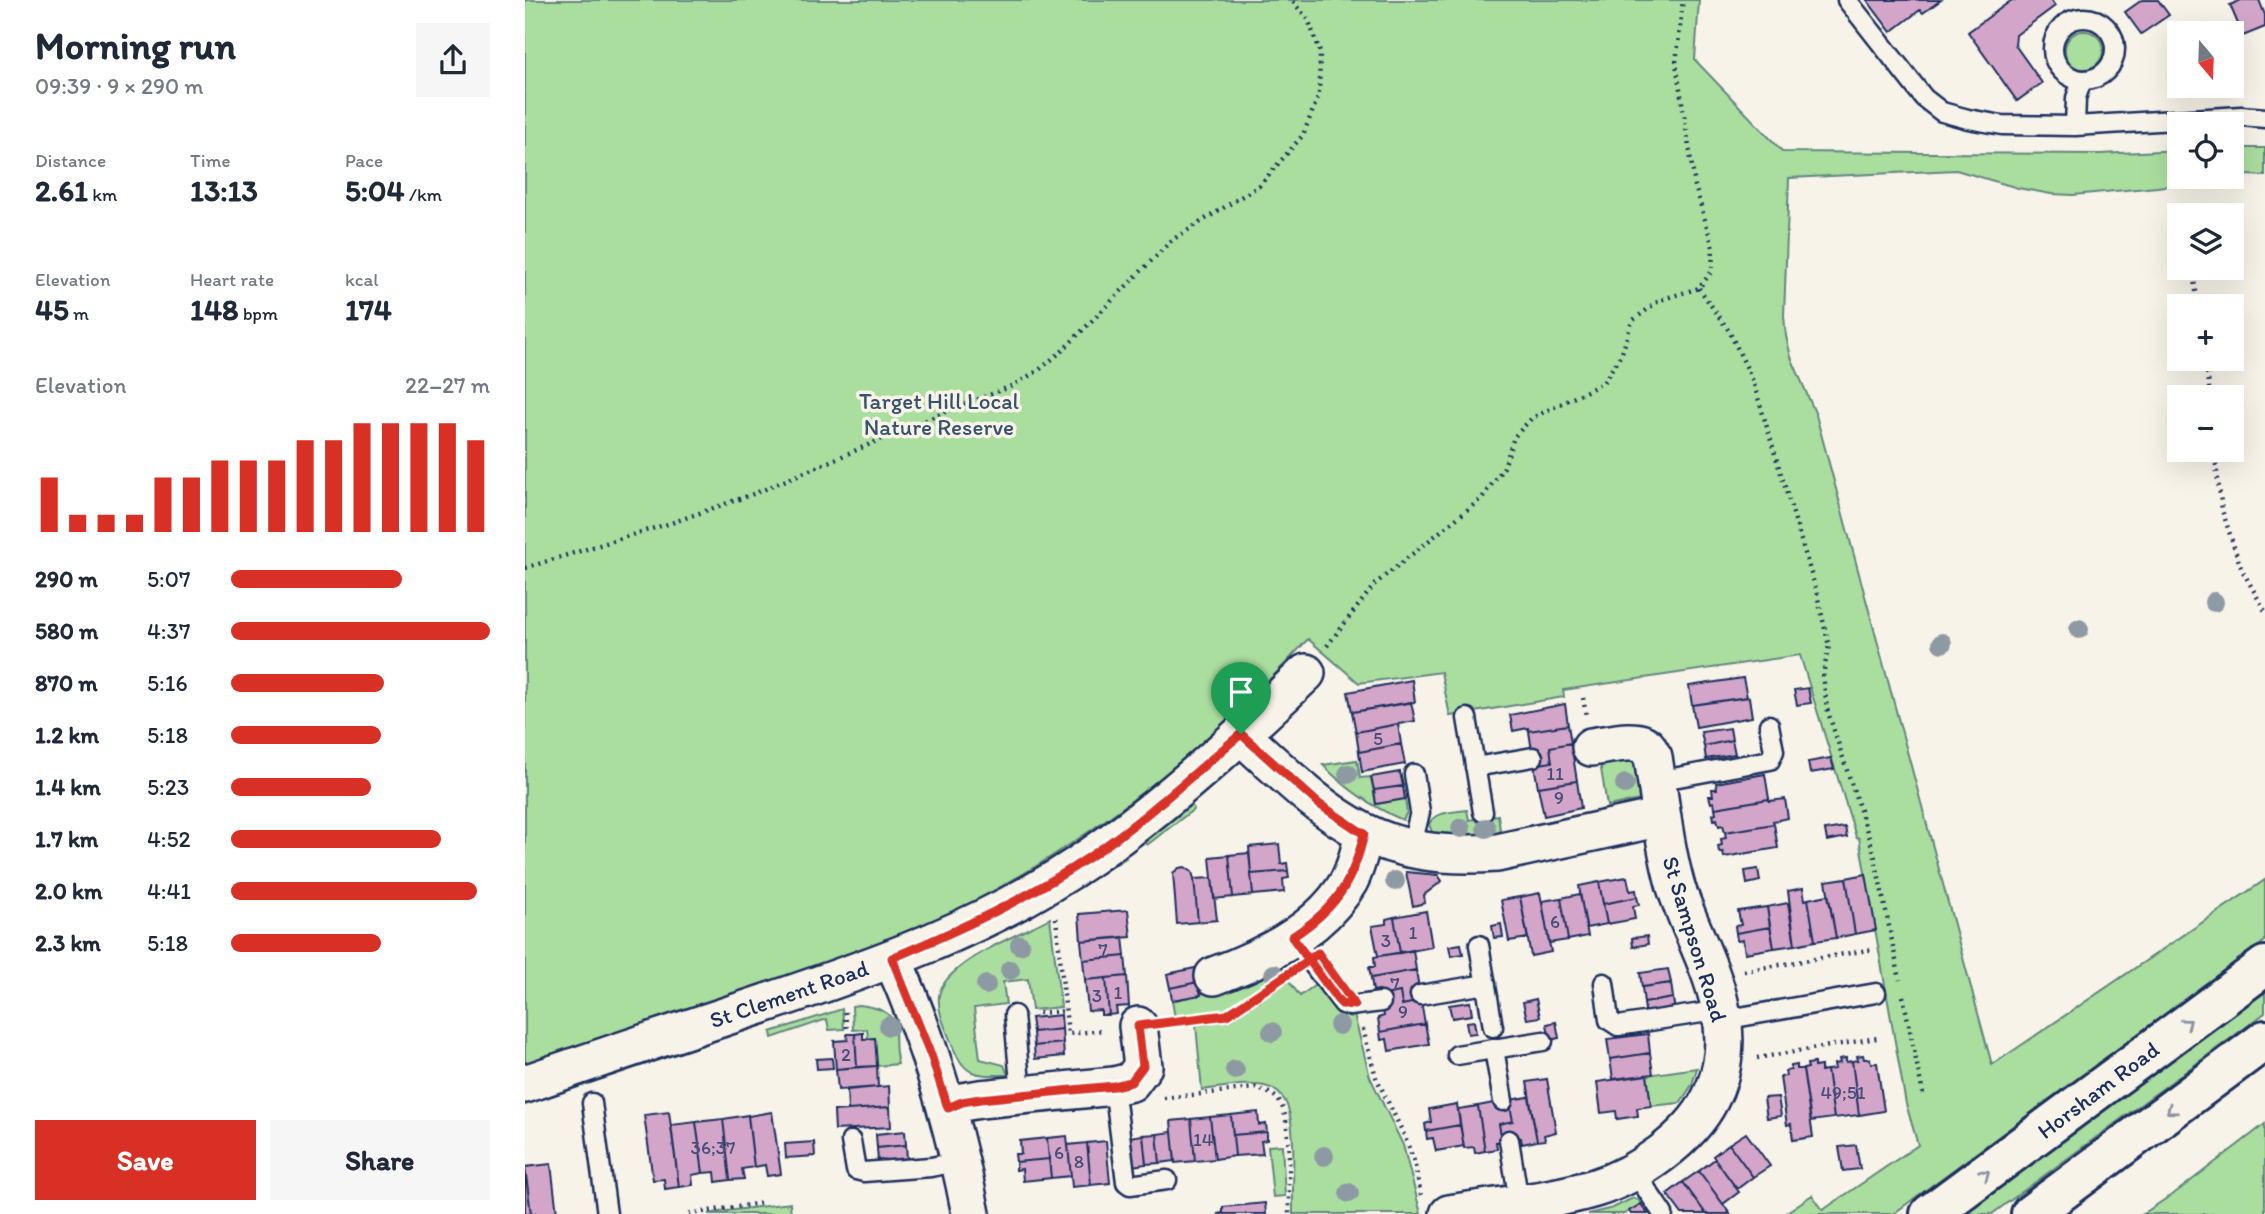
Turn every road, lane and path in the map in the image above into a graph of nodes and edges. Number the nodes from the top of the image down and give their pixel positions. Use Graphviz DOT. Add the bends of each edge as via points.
graph roads {
  1 [pos="1291,0"];
  2 [pos="1683,0"];
  3 [pos="1847,0"];
  4 [pos="2082,80"];
  5 [pos="2265,118"];
  6 [pos="2075,126"];
  7 [pos="1699,288"];
  8 [pos="2216,462"];
  9 [pos="525,568"];
  10 [pos="2265,611"];
  11 [pos="1306,673"];
  12 [pos="1467,718"];
  13 [pos="1769,725"];
  14 [pos="1241,734"];
  15 [pos="1581,749"];
  16 [pos="1533,757"];
  17 [pos="1475,767"];
  18 [pos="1414,774"];
  19 [pos="1657,781"];
  20 [pos="1483,812"];
  21 [pos="1663,817"];
  22 [pos="1364,834"];
  23 [pos="1411,849"];
  24 [pos="1056,910"];
  25 [pos="1292,937"];
  26 [pos="1479,945"];
  27 [pos="1874,949"];
  28 [pos="892,958"];
  29 [pos="2265,966"];
  30 [pos="1739,971"];
  31 [pos="1214,976"];
  32 [pos="1486,984"];
  33 [pos="1604,984"];
  34 [pos="1877,993"];
  35 [pos="1420,995"];
  36 [pos="1257,996"];
  37 [pos="1381,1002"];
  38 [pos="1355,1005"];
  39 [pos="1014,1015"];
  40 [pos="1722,1015"];
  41 [pos="1138,1026"];
  42 [pos="1493,1027"];
  43 [pos="1877,1038"];
  44 [pos="2265,1040"];
  45 [pos="1543,1041"];
  46 [pos="1494,1049"];
  47 [pos="1457,1055"];
  48 [pos="1753,1059"];
  49 [pos="525,1084"];
  50 [pos="1123,1084"];
  51 [pos="1923,1094"];
  52 [pos="1021,1095"];
  53 [pos="1503,1101"];
  54 [pos="591,1103"];
  55 [pos="948,1108"];
  56 [pos="1509,1140"];
  57 [pos="851,1141"];
  58 [pos="961,1161"];
  59 [pos="1634,1171"];
  60 [pos="1167,1180"];
  61 [pos="1519,1202"];
  62 [pos="762,1203"];
  63 [pos="1436,1207"];
  64 [pos="607,1214"];
  65 [pos="689,1214"];
  66 [pos="971,1214"];
  67 [pos="1289,1214"];
  68 [pos="1663,1214"];
  69 [pos="1930,1214"];
  70 [pos="2031,1214"];
  1 -- 9 [label="path" via="1308,19 1320,52 1319,95 1303,135 1260,185 1172,240 1039,370 1012,387 756,493"];
  2 -- 7 [label="path" via="1677,63 1695,186 1713,247 1712,271"];
  3 -- 6 [label="lane" via="1924,98 1942,112 2002,125"];
  4 -- 6 [label="lane"];
  5 -- 6 [label="lane"];
  7 -- 11 [label="path" via="1660,300 1632,321 1622,353 1603,383 1532,418 1514,437 1504,467 1482,498 1375,584"];
  7 -- 51 [label="path" via="1729,331 1753,382 1816,590 1829,646 1823,674 1827,709 1874,853"];
  8 -- 10 [label="path" via="2222,510 2241,568"];
  11 -- 14 [label="street, St Clement Road"];
  12 -- 17 [label="lane"];
  13 -- 19 [label="lane" via="1774,751 1770,760"];
  14 -- 22 [label="street" via="1319,804"];
  14 -- 28 [label="street, St Clement Road" via="1093,855 1019,900"];
  15 -- 19 [label="street, St Sampson Road" via="1641,743 1653,757"];
  16 -- 17 [label="lane"];
  17 -- 20 [label="lane"];
  18 -- 23 [label="lane" via="1420,812"];
  19 -- 21 [label="street, St Sampson Road"];
  21 -- 23 [label="street" via="1497,853"];
  21 -- 40 [label="street, St Sampson Road" via="1675,884"];
  22 -- 23 [label="street"];
  22 -- 25 [label="street" via="1350,880 1316,919"];
  24 -- 41 [label="path" via="1068,1034"];
  25 -- 31 [label="street" via="1249,963"];
  25 -- 38 [label="lane" via="1337,999"];
  26 -- 32 [label="lane"];
  27 -- 30 [label="path"];
  28 -- 49 [label="street, St Clement Road"];
  28 -- 55 [label="street"];
  69 -- 29 [label="main road, Horsham Road, one-way"];
  32 -- 35 [label="lane"];
  32 -- 42 [label="lane"];
  33 -- 40 [label="lane" via="1609,1020 1618,1026"];
  34 -- 40 [label="lane"];
  36 -- 41 [label="path" via="1227,1015"];
  37 -- 38 [label="lane"];
  38 -- 63 [label="path" via="1376,1077"];
  39 -- 52 [label="lane"];
  40 -- 59 [label="street, St Sampson Road" via="1722,1060 1710,1099 1682,1135"];
  41 -- 50 [label="street" via="1143,1066"];
  43 -- 48 [label="path"];
  44 -- 70 [label="main road, one-way"];
  45 -- 46 [label="lane"];
  46 -- 47 [label="lane"];
  46 -- 53 [label="lane"];
  50 -- 52 [label="street"];
  50 -- 60 [label="lane" via="1126,1182"];
  50 -- 67 [label="path" via="1134,1101 1255,1088 1278,1100 1287,1127"];
  52 -- 55 [label="street"];
  54 -- 64 [label="lane"];
  55 -- 58 [label="street"];
  56 -- 61 [label="lane"];
  57 -- 58 [label="lane" via="856,1170 864,1172"];
  58 -- 66 [label="street"];
  59 -- 61 [label="street, St Sampson Road" via="1596,1188"];
  59 -- 68 [label="lane"];
  61 -- 63 [label="street, St Sampson Road"];
  62 -- 65 [label="path"];
}
